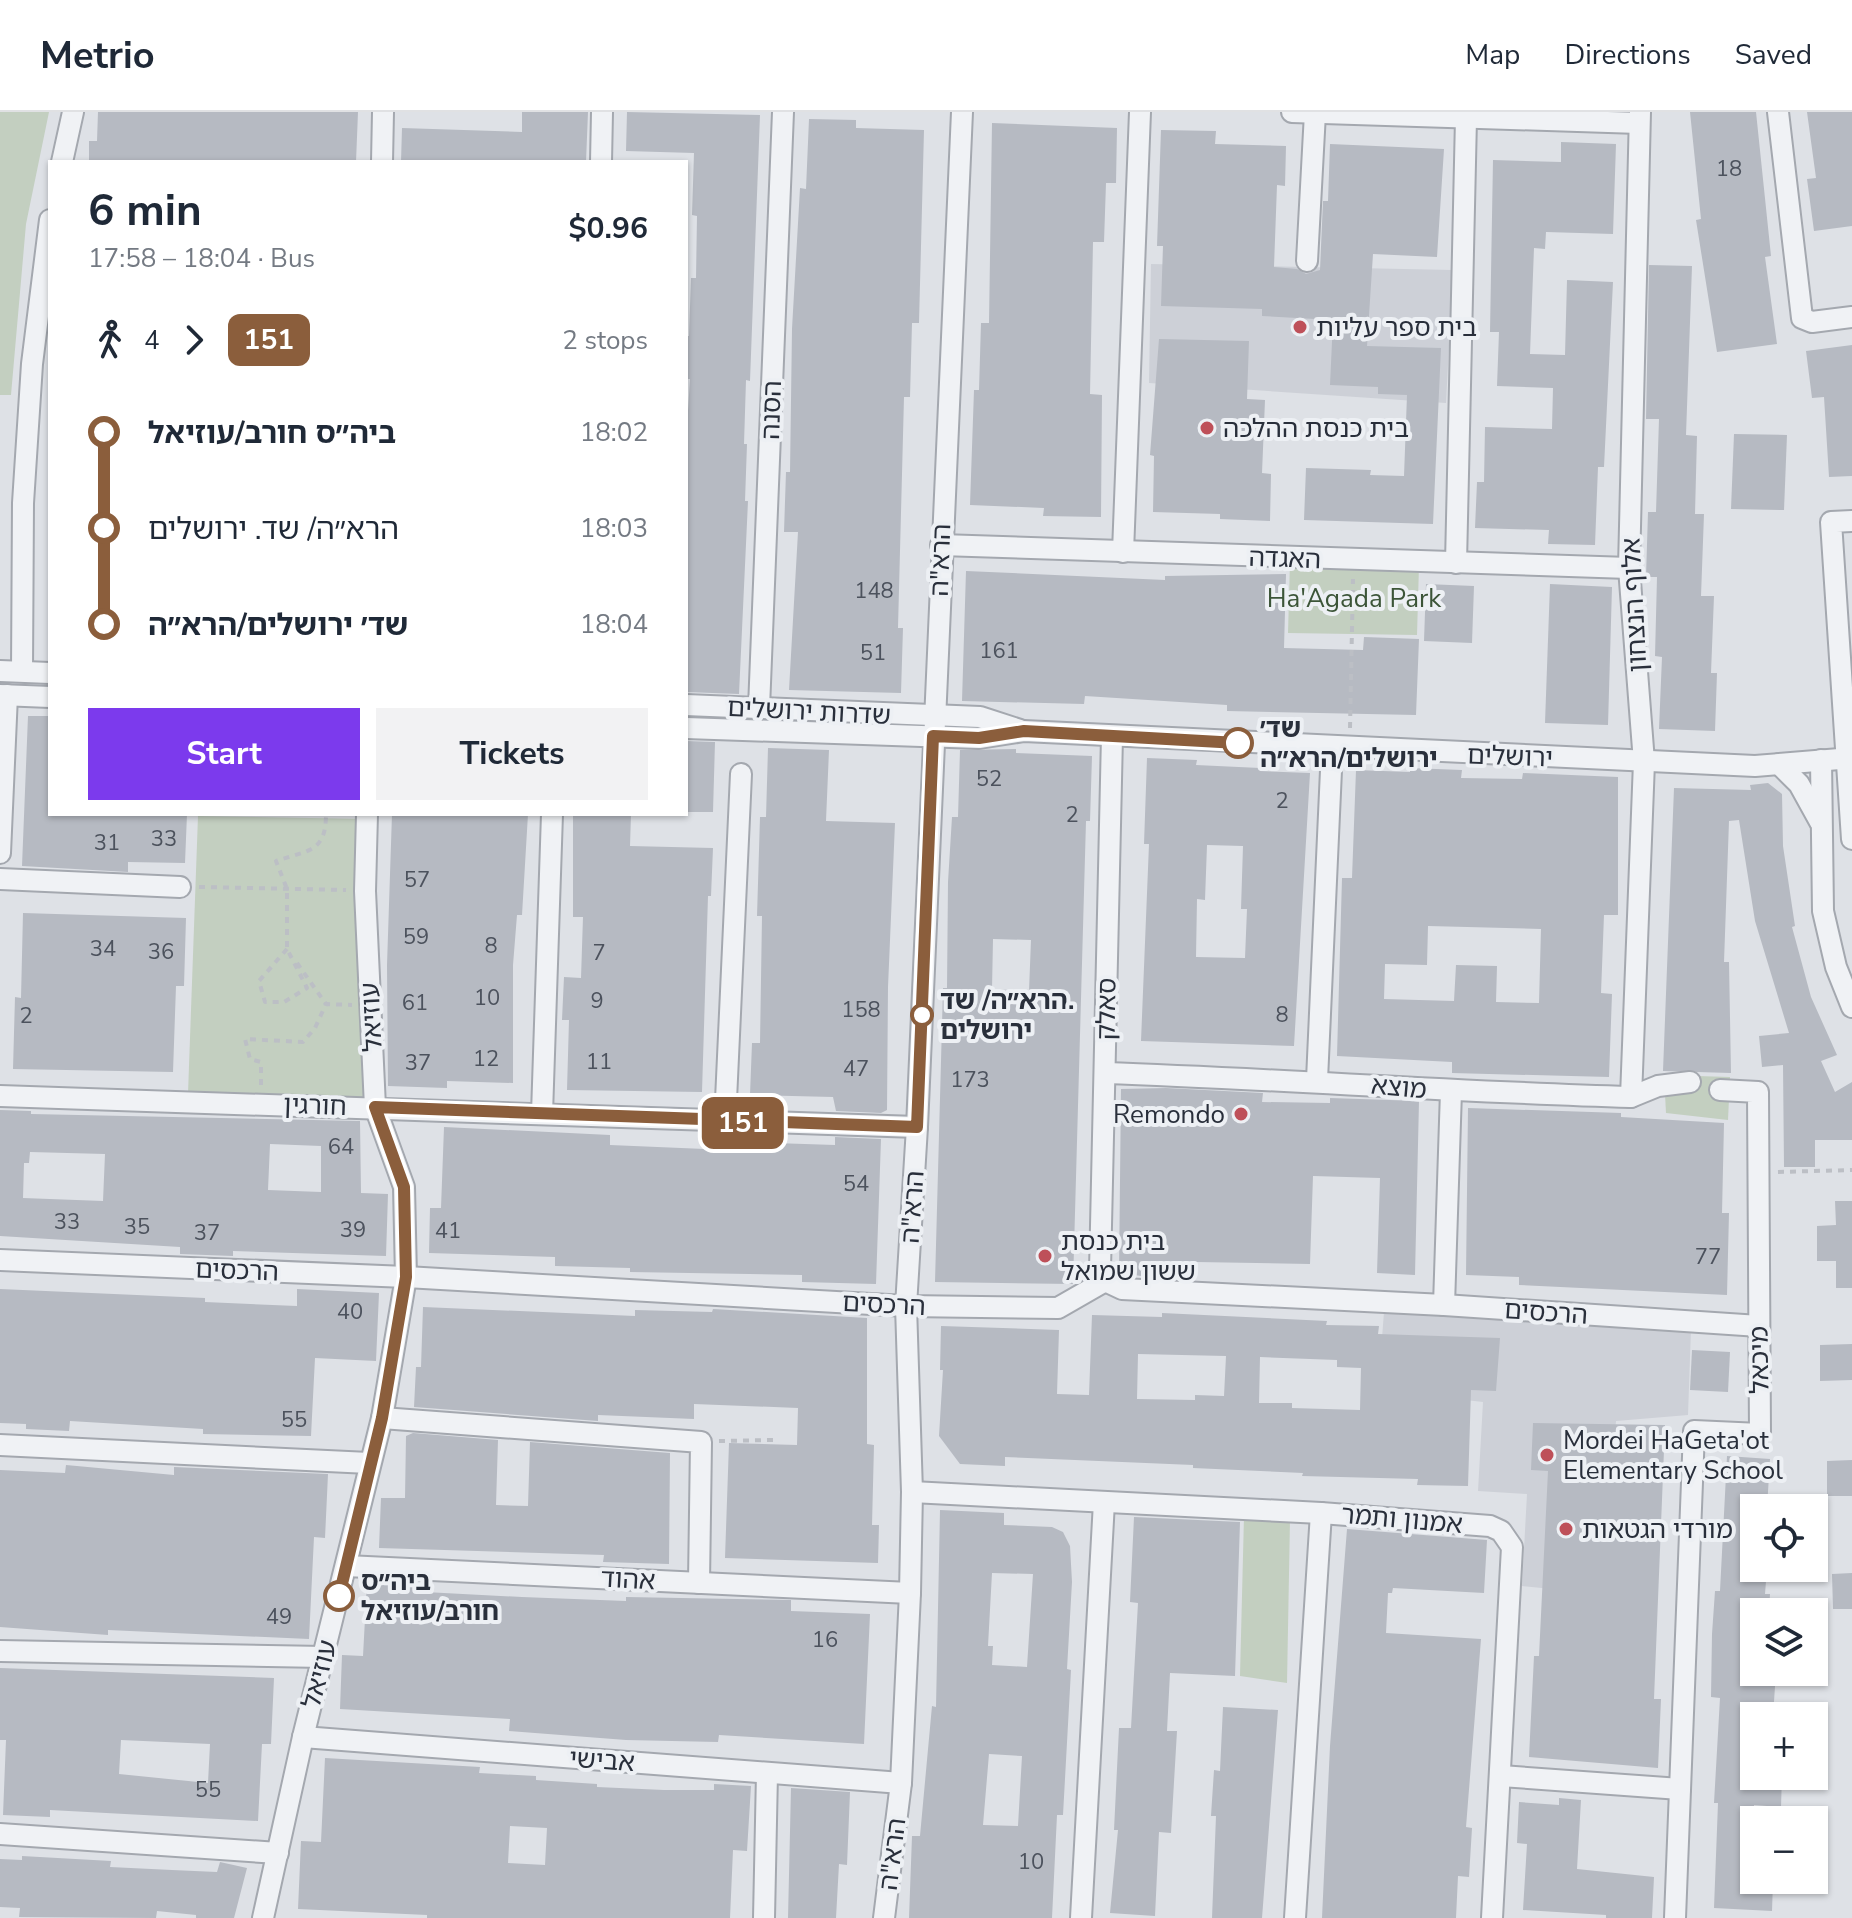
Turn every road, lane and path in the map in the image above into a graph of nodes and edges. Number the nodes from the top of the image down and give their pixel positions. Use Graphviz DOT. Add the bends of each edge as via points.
graph roads {
  1 [pos="73,112"];
  2 [pos="383,112"];
  3 [pos="602,112"];
  4 [pos="783,112"];
  5 [pos="962,112"];
  6 [pos="1140,112"];
  7 [pos="1292,112"];
  8 [pos="1778,112"];
  9 [pos="1315,113"];
  10 [pos="1466,118"];
  11 [pos="1639,118"];
  12 [pos="62,160"];
  13 [pos="382,160"];
  14 [pos="601,160"];
  15 [pos="48,236"];
  16 [pos="1307,261"];
  17 [pos="1852,317"];
  18 [pos="1852,521"];
  19 [pos="941,545"];
  20 [pos="1123,552"];
  21 [pos="1353,560"];
  22 [pos="1456,563"];
  23 [pos="1629,568"];
  24 [pos="0,671"];
  25 [pos="22,671"];
  26 [pos="48,673"];
  27 [pos="3,695"];
  28 [pos="48,697"];
  29 [pos="688,705"];
  30 [pos="759,708"];
  31 [pos="934,727"];
  32 [pos="688,728"];
  33 [pos="1350,728"];
  34 [pos="1024,731"];
  35 [pos="1112,736"];
  36 [pos="1332,748"];
  37 [pos="1851,758"];
  38 [pos="1821,760"];
  39 [pos="1644,762"];
  40 [pos="1779,764"];
  41 [pos="741,774"];
  42 [pos="326,816"];
  43 [pos="367,816"];
  44 [pos="552,816"];
  45 [pos="1822,826"];
  46 [pos="1852,839"];
  47 [pos="0,853"];
  48 [pos="0,879"];
  49 [pos="180,887"];
  50 [pos="287,889"];
  51 [pos="365,891"];
  52 [pos="287,949"];
  53 [pos="1847,983"];
  54 [pos="326,1004"];
  55 [pos="370,1006"];
  56 [pos="1852,1007"];
  57 [pos="1105,1073"];
  58 [pos="1317,1080"];
  59 [pos="1690,1082"];
  60 [pos="1720,1090"];
  61 [pos="1451,1091"];
  62 [pos="0,1096"];
  63 [pos="1631,1097"];
  64 [pos="261,1103"];
  65 [pos="375,1107"];
  66 [pos="542,1114"];
  67 [pos="725,1122"];
  68 [pos="917,1127"];
  69 [pos="1852,1170"];
  70 [pos="1758,1172"];
  71 [pos="0,1260"];
  72 [pos="406,1277"];
  73 [pos="1105,1281"];
  74 [pos="1444,1305"];
  75 [pos="906,1306"];
  76 [pos="1759,1326"];
  77 [pos="382,1418"];
  78 [pos="773,1440"];
  79 [pos="701,1442"];
  80 [pos="0,1445"];
  81 [pos="369,1463"];
  82 [pos="912,1492"];
  83 [pos="1104,1502"];
  84 [pos="1321,1513"];
  85 [pos="346,1566"];
  86 [pos="699,1583"];
  87 [pos="910,1593"];
  88 [pos="0,1651"];
  89 [pos="324,1657"];
  90 [pos="303,1737"];
  91 [pos="767,1773"];
  92 [pos="1501,1776"];
  93 [pos="901,1783"];
  94 [pos="1680,1789"];
  95 [pos="0,1834"];
  96 [pos="278,1853"];
  97 [pos="263,1918"];
  98 [pos="764,1918"];
  99 [pos="884,1918"];
  100 [pos="1081,1918"];
  101 [pos="1295,1918"];
  102 [pos="1492,1918"];
  103 [pos="1675,1918"];
  1 -- 12 [label="street"];
  2 -- 13 [label="street"];
  3 -- 14 [label="street"];
  4 -- 30 [label="street, הסנה"];
  5 -- 19 [label="street, הרא\"ה"];
  6 -- 20 [label="street"];
  7 -- 9 [label="street"];
  8 -- 17 [label="street" via="1802,318 1812,322"];
  9 -- 10 [label="street"];
  9 -- 16 [label="street"];
  10 -- 11 [label="street"];
  10 -- 22 [label="street"];
  11 -- 23 [label="street, אלוף הנצחון"];
  15 -- 25 [label="street" via="23,503"];
  18 -- 37 [label="street" via="1831,522"];
  19 -- 20 [label="street, האגדה"];
  19 -- 31 [label="street, הרא\"ה"];
  20 -- 21 [label="street, האגדה"];
  21 -- 22 [label="street, האגדה"];
  21 -- 33 [label="path"];
  22 -- 23 [label="street, האגדה"];
  23 -- 39 [label="street, אלוף הנצחון"];
  24 -- 25 [label="street"];
  25 -- 26 [label="street"];
  27 -- 28 [label="street"];
  27 -- 47 [label="street"];
  29 -- 30 [label="street, שדרות ירושלים"];
  30 -- 31 [label="street, שדרות ירושלים"];
  31 -- 32 [label="street, שדרות ירושלים"];
  31 -- 34 [label="street, שדרות ירושלים" via="980,717"];
  31 -- 68 [label="street, הרא\"ה"];
  34 -- 35 [label="street, ירושלים"];
  35 -- 36 [label="street, ירושלים"];
  35 -- 57 [label="street, סאלק"];
  36 -- 39 [label="street, ירושלים"];
  36 -- 58 [label="street"];
  37 -- 38 [label="street, ירושלים"];
  37 -- 46 [label="street"];
  38 -- 40 [label="street, ירושלים"];
  38 -- 45 [label="street"];
  39 -- 40 [label="street, ירושלים"];
  39 -- 63 [label="street, אלוף הנצחון"];
  40 -- 45 [label="street" via="1799,784"];
  41 -- 67 [label="street"];
  42 -- 50 [label="path" via="326,836 317,848 276,861"];
  43 -- 51 [label="street, עוזיאל"];
  44 -- 66 [label="street"];
  45 -- 53 [label="street" via="1823,911"];
  48 -- 49 [label="street"];
  49 -- 50 [label="path"];
  50 -- 51 [label="path"];
  50 -- 52 [label="path"];
  51 -- 55 [label="street, עוזיאל"];
  52 -- 52 [label="path" via="259,981 265,1002 284,1002 307,988"];
  52 -- 54 [label="path"];
  53 -- 56 [label="street"];
  54 -- 55 [label="path"];
  54 -- 64 [label="path" via="303,1042 245,1039 250,1059 261,1062"];
  55 -- 65 [label="street, עוזיאל"];
  57 -- 58 [label="street, מוצא"];
  57 -- 73 [label="street, סאלק" via="1100,1270"];
  58 -- 61 [label="street, מוצא"];
  59 -- 63 [label="street, מוצא" via="1658,1086"];
  60 -- 70 [label="street, מיכאל" via="1758,1092"];
  61 -- 63 [label="street, מוצא"];
  61 -- 74 [label="street"];
  62 -- 64 [label="street, חורגין"];
  64 -- 65 [label="street, חורגין"];
  65 -- 66 [label="street, חורגין"];
  65 -- 72 [label="street, עוזיאל" via="404,1187"];
  66 -- 67 [label="street, חורגין"];
  67 -- 68 [label="street, חורגין"];
  68 -- 75 [label="street, הרא\"ה"];
  69 -- 70 [label="path"];
  70 -- 76 [label="street, מיכאל"];
  71 -- 72 [label="street, הרכסים"];
  72 -- 75 [label="street, הרכסים"];
  72 -- 77 [label="street, עוזיאל"];
  73 -- 74 [label="street, הרכסים" via="1122,1289"];
  73 -- 75 [label="street, הרכסים" via="1058,1308"];
  74 -- 76 [label="street, הרכסים"];
  75 -- 82 [label="street, הרא\"ה"];
  76 -- 94 [label="street, מיכאל" via="1760,1434 1694,1431"];
  77 -- 79 [label="street"];
  77 -- 81 [label="street, עוזיאל"];
  78 -- 79 [label="path"];
  79 -- 86 [label="street"];
  80 -- 81 [label="street"];
  81 -- 85 [label="street, עוזיאל"];
  82 -- 83 [label="street, אמנון ותמר"];
  82 -- 87 [label="street, הרא\"ה"];
  83 -- 84 [label="street, אמנון ותמר"];
  83 -- 100 [label="street"];
  84 -- 92 [label="street, אמנון ותמר" via="1490,1526 1509,1540"];
  84 -- 101 [label="street"];
  85 -- 86 [label="street, אהוד"];
  85 -- 89 [label="street, עוזיאל"];
  86 -- 87 [label="street, אהוד"];
  87 -- 93 [label="street, הרא\"ה"];
  88 -- 89 [label="street"];
  89 -- 90 [label="street, עוזיאל"];
  90 -- 91 [label="street, אבישי"];
  90 -- 96 [label="street, עוזיאל"];
  91 -- 93 [label="street, אבישי"];
  91 -- 98 [label="street"];
  92 -- 94 [label="street"];
  92 -- 102 [label="street, אמנון ותמר"];
  93 -- 99 [label="street, הרא\"ה"];
  94 -- 103 [label="street, מיכאל"];
  95 -- 96 [label="street"];
  96 -- 97 [label="street, עוזיאל"];
}
